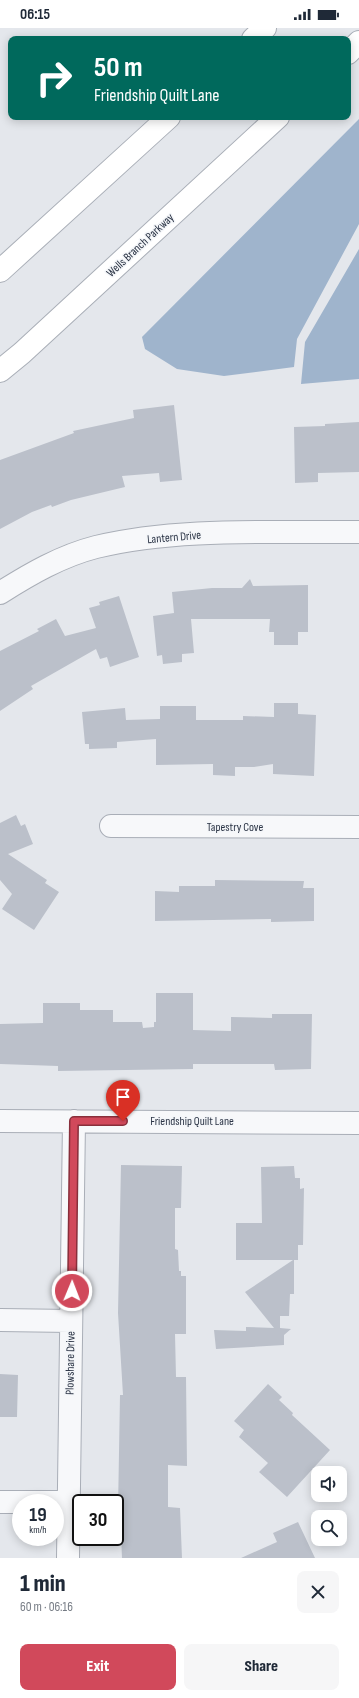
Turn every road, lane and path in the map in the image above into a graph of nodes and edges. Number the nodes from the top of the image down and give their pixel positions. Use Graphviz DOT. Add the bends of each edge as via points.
graph roads {
  1 [pos="265,28"];
  2 [pos="256,36"];
  3 [pos="359,42"];
  4 [pos="351,49"];
  5 [pos="166,120"];
  6 [pos="275,120"];
  7 [pos="0,271"];
  8 [pos="0,371"];
  9 [pos="359,532"];
  10 [pos="0,593"];
  11 [pos="111,826"];
  12 [pos="359,827"];
  13 [pos="0,1121"];
  14 [pos="74,1121"];
  15 [pos="359,1123"];
  16 [pos="0,1320"];
  17 [pos="71,1321"];
  18 [pos="0,1502"];
  19 [pos="68,1502"];
  20 [pos="68,1558"];
  1 -- 2 [label="main road"];
  3 -- 4 [label="main road"];
  5 -- 7 [label="main road"];
  6 -- 8 [label="main road, Wells Branch Parkway"];
  9 -- 10 [label="street, Lantern Drive" via="170,534 95,547 40,568"];
  11 -- 12 [label="street, Tapestry Cove"];
  13 -- 14 [label="street, Friendship Quilt Lane"];
  14 -- 15 [label="street, Friendship Quilt Lane"];
  14 -- 17 [label="street, Plowshare Drive"];
  16 -- 17 [label="street"];
  17 -- 19 [label="street, Plowshare Drive"];
  18 -- 19 [label="street"];
  19 -- 20 [label="street, Plowshare Drive"];
}
